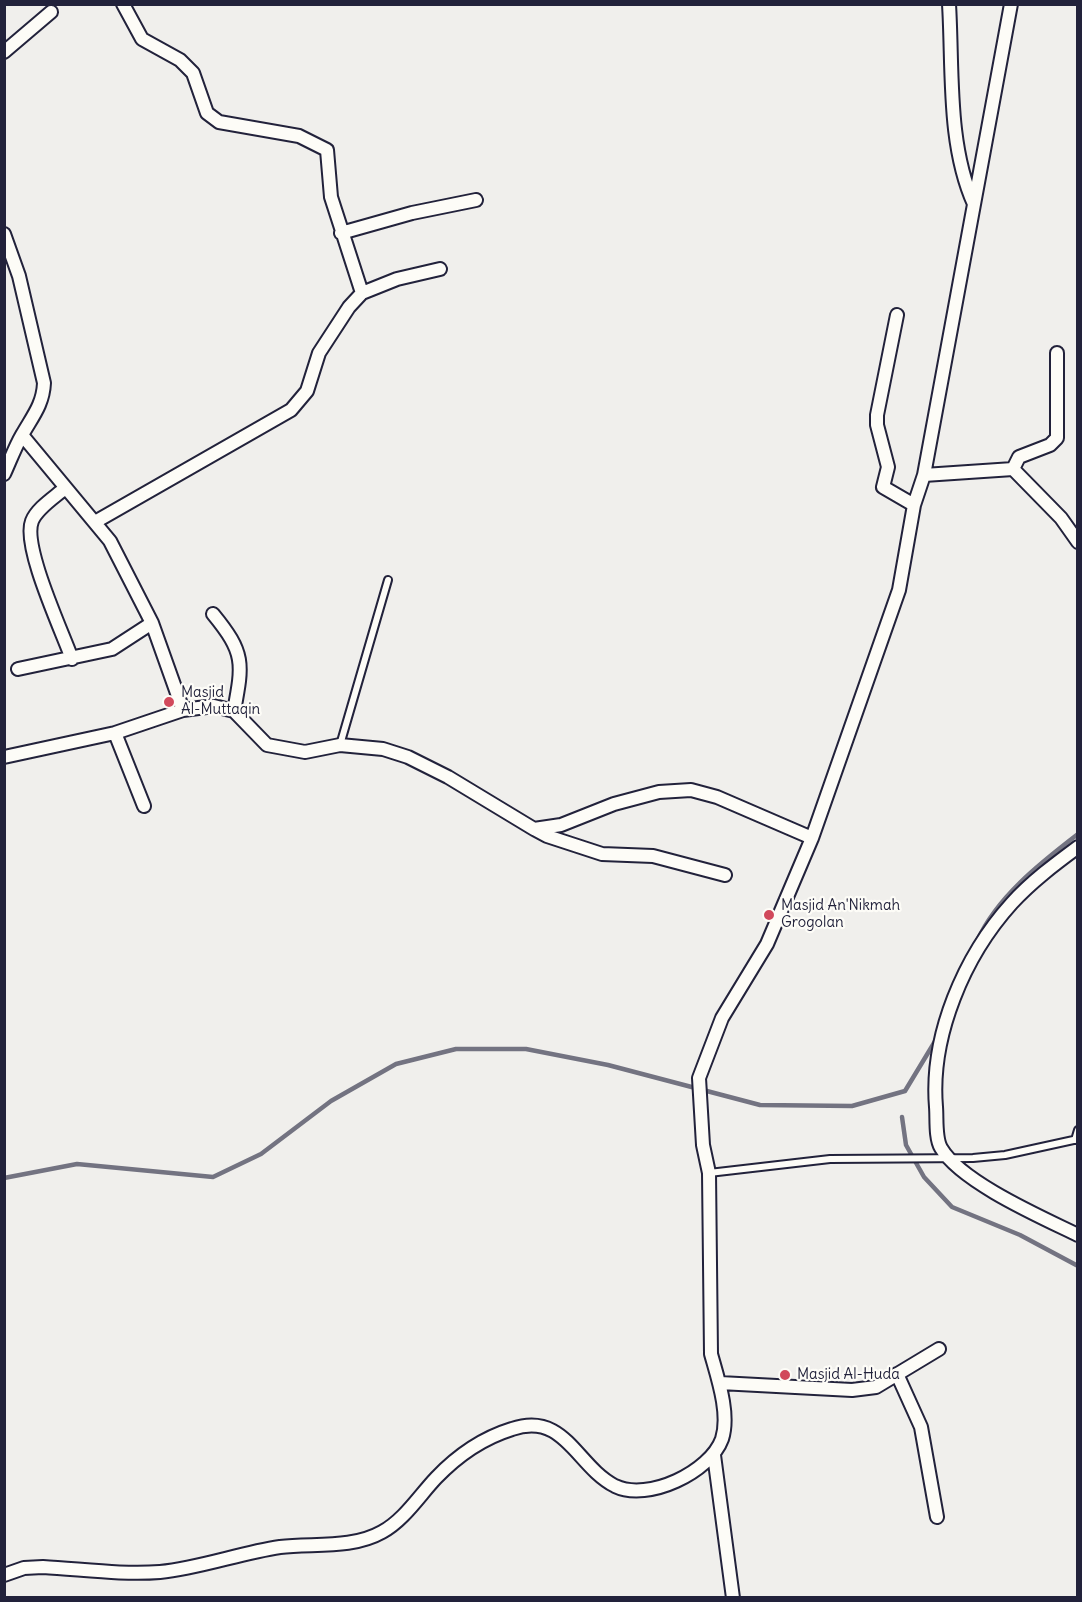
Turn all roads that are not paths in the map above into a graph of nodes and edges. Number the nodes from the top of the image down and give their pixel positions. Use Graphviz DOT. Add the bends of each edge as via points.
graph roads {
  1 [pos="123,4"];
  2 [pos="949,4"];
  3 [pos="1011,4"];
  4 [pos="51,12"];
  5 [pos="4,52"];
  6 [pos="476,200"];
  7 [pos="974,204"];
  8 [pos="341,233"];
  9 [pos="4,234"];
  10 [pos="440,269"];
  11 [pos="362,293"];
  12 [pos="897,315"];
  13 [pos="1058,353"];
  14 [pos="22,435"];
  15 [pos="1012,469"];
  16 [pos="4,474"];
  17 [pos="924,475"];
  18 [pos="65,488"];
  19 [pos="914,505"];
  20 [pos="95,522"];
  21 [pos="1077,542"];
  22 [pos="388,580"];
  23 [pos="213,614"];
  24 [pos="152,623"];
  25 [pos="72,659"];
  26 [pos="18,669"];
  27 [pos="183,710"];
  28 [pos="234,711"];
  29 [pos="115,733"];
  30 [pos="340,745"];
  31 [pos="4,757"];
  32 [pos="144,806"];
  33 [pos="534,829"];
  34 [pos="812,838"];
  35 [pos="1077,847"];
  36 [pos="725,874"];
  37 [pos="1077,1130"];
  38 [pos="1076,1139"];
  39 [pos="950,1158"];
  40 [pos="709,1173"];
  41 [pos="1077,1235"];
  42 [pos="939,1349"];
  43 [pos="897,1374"];
  44 [pos="720,1383"];
  45 [pos="714,1455"];
  46 [pos="937,1517"];
  47 [pos="4,1575"];
  48 [pos="734,1598"];
  1 -- 8 [label="street" via="142,39 180,60 192,74 207,113 219,122 299,136 327,150"];
  2 -- 7 [label="street" via="956,131 964,181"];
  3 -- 7 [label="street"];
  4 -- 5 [label="street"];
  6 -- 8 [label="street"];
  7 -- 17 [label="street"];
  8 -- 11 [label="street"];
  9 -- 14 [label="street" via="19,276 44,383 44,396"];
  10 -- 11 [label="street" via="397,279"];
  11 -- 20 [label="street" via="319,353 307,391 291,410"];
  12 -- 19 [label="street" via="877,421 888,467 883,486"];
  13 -- 15 [label="street" via="1057,438 1050,445 1019,457"];
  14 -- 16 [label="street"];
  14 -- 18 [label="street"];
  15 -- 17 [label="street"];
  15 -- 21 [label="street" via="1060,518"];
  17 -- 19 [label="street"];
  18 -- 20 [label="street"];
  18 -- 25 [label="street" via="34,516 30,528 32,552"];
  19 -- 34 [label="street" via="899,590"];
  20 -- 24 [label="street" via="110,541"];
  22 -- 30 [label="lane"];
  23 -- 28 [label="street" via="232,637 241,660"];
  24 -- 25 [label="street" via="112,649"];
  24 -- 27 [label="street"];
  25 -- 26 [label="street"];
  27 -- 28 [label="street" via="214,706"];
  27 -- 29 [label="street"];
  28 -- 30 [label="street" via="267,745 305,752"];
  29 -- 31 [label="street"];
  29 -- 32 [label="street"];
  30 -- 33 [label="street" via="383,749 408,757"];
  33 -- 34 [label="street" via="561,825 659,792 691,790 717,797"];
  33 -- 36 [label="street" via="602,854 653,856"];
  34 -- 40 [label="street" via="767,944 722,1018 699,1078"];
  35 -- 39 [label="street" via="1011,904 976,952 954,997 941,1045 935,1091 940,1146"];
  37 -- 38 [label="lane"];
  38 -- 39 [label="lane" via="1005,1155"];
  39 -- 40 [label="lane" via="830,1159"];
  39 -- 41 [label="street" via="984,1187"];
  40 -- 44 [label="street" via="711,1354"];
  42 -- 43 [label="street"];
  43 -- 44 [label="street" via="876,1387 852,1390"];
  43 -- 46 [label="street" via="921,1427"];
  44 -- 45 [label="street" via="723,1437"];
  45 -- 47 [label="street" via="677,1481 648,1490 630,1489 616,1486 592,1469 560,1433 519,1426 466,1451 394,1525 363,1539 282,1547 162,1572 43,1567"];
  45 -- 48 [label="street"];
}
